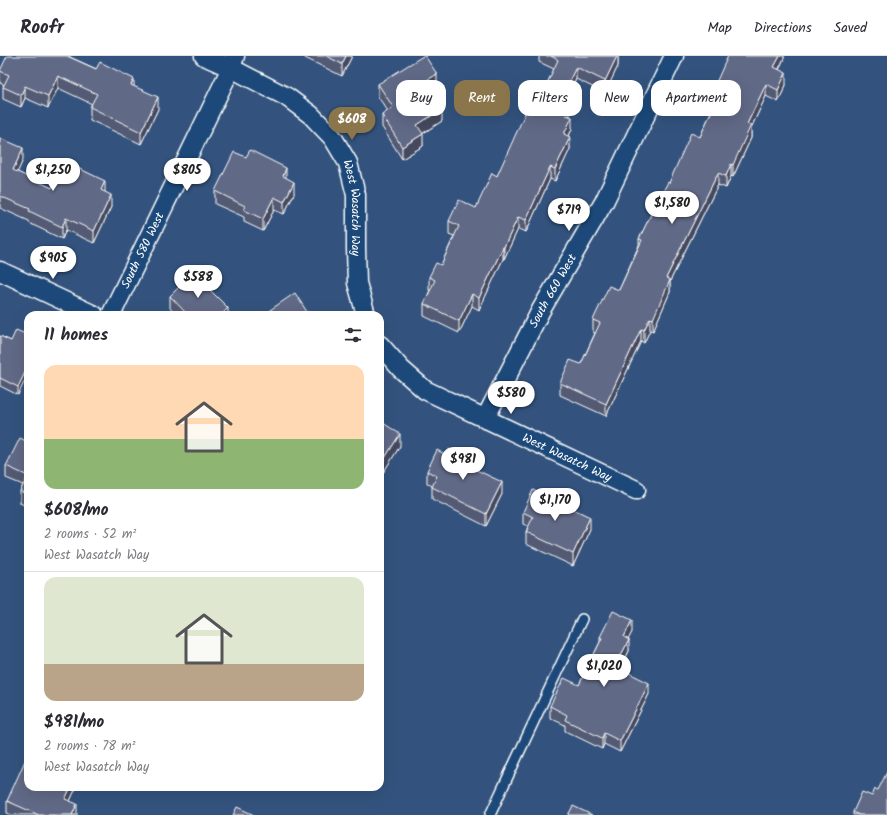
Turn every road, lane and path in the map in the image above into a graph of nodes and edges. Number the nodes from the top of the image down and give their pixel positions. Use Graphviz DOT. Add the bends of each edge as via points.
graph roads {
  1 [pos="204,56"];
  2 [pos="674,56"];
  3 [pos="233,62"];
  4 [pos="0,271"];
  5 [pos="85,311"];
  6 [pos="113,311"];
  7 [pos="365,311"];
  8 [pos="384,350"];
  9 [pos="485,419"];
  10 [pos="636,490"];
  11 [pos="582,619"];
  12 [pos="490,815"];
  1 -- 3 [label="street, West Wasatch Way"];
  2 -- 9 [label="street, South 660 West" via="604,202 541,310"];
  3 -- 6 [label="street, South 580 West"];
  3 -- 7 [label="street, West Wasatch Way" via="311,115 333,138 348,163 356,196 357,283"];
  4 -- 5 [label="street"];
  8 -- 9 [label="street, West Wasatch Way" via="401,369 426,390"];
  9 -- 10 [label="street, West Wasatch Way"];
  11 -- 12 [label="lane"];
}
